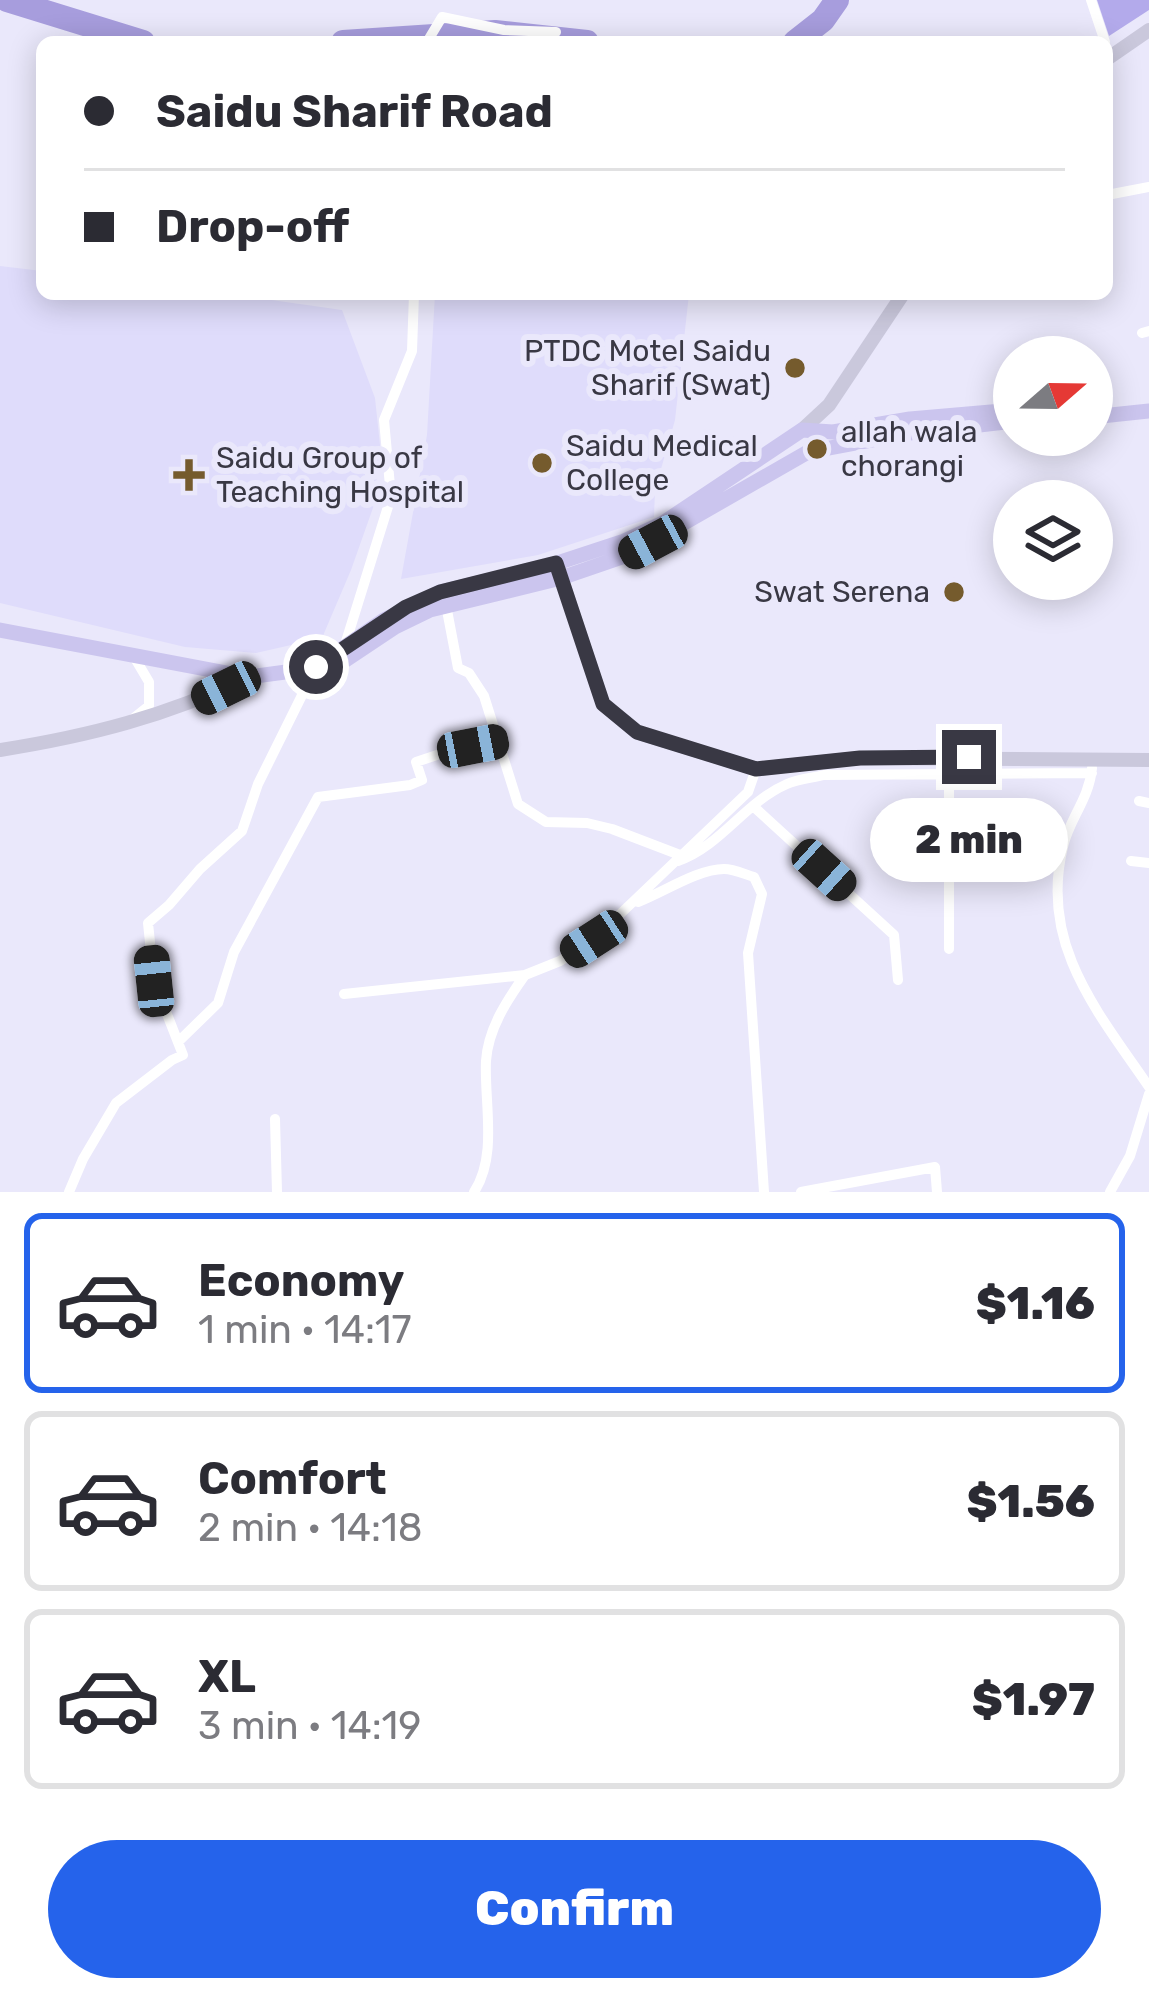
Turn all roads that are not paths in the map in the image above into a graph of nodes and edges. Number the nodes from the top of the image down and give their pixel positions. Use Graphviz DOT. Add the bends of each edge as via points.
graph roads {
  1 [pos="1091,0"];
  2 [pos="1149,30"];
  3 [pos="556,32"];
  4 [pos="431,36"];
  5 [pos="1102,36"];
  6 [pos="1113,49"];
  7 [pos="1149,187"];
  8 [pos="1113,194"];
  9 [pos="414,300"];
  10 [pos="899,300"];
  11 [pos="1149,407"];
  12 [pos="1113,410"];
  13 [pos="993,412"];
  14 [pos="993,423"];
  15 [pos="802,430"];
  16 [pos="833,432"];
  17 [pos="808,452"];
  18 [pos="680,520"];
  19 [pos="558,571"];
  20 [pos="446,605"];
  21 [pos="0,630"];
  22 [pos="344,648"];
  23 [pos="133,655"];
  24 [pos="316,667"];
  25 [pos="248,676"];
  26 [pos="128,722"];
  27 [pos="500,741"];
  28 [pos="0,750"];
  29 [pos="1149,759"];
  30 [pos="1092,766"];
  31 [pos="756,769"];
  32 [pos="949,775"];
  33 [pos="753,806"];
  34 [pos="678,859"];
  35 [pos="1131,861"];
  36 [pos="1149,863"];
  37 [pos="630,905"];
  38 [pos="950,950"];
  39 [pos="525,975"];
  40 [pos="898,980"];
  41 [pos="344,994"];
  42 [pos="178,1042"];
  43 [pos="1149,1090"];
  44 [pos="275,1120"];
  45 [pos="69,1192"];
  46 [pos="277,1192"];
  47 [pos="474,1192"];
  48 [pos="764,1192"];
  49 [pos="801,1192"];
  50 [pos="938,1192"];
  51 [pos="1110,1192"];
  1 -- 5 [label="street"];
  2 -- 6 [label="street"];
  3 -- 4 [label="street" via="442,17"];
  7 -- 8 [label="street"];
  9 -- 22 [label="street" via="412,351 384,420 391,497"];
  10 -- 15 [label="street" via="829,405"];
  11 -- 12 [label="main road"];
  13 -- 16 [label="main road"];
  14 -- 17 [label="main road"];
  15 -- 16 [label="main road"];
  15 -- 18 [label="main road"];
  16 -- 17 [label="main road"];
  17 -- 18 [label="main road"];
  18 -- 19 [label="main road" via="628,555"];
  19 -- 20 [label="main road"];
  19 -- 22 [label="main road" via="440,592"];
  19 -- 31 [label="street" via="603,704 637,732"];
  20 -- 24 [label="main road" via="338,665"];
  20 -- 27 [label="street" via="458,668 484,696"];
  21 -- 23 [label="main road"];
  22 -- 24 [label="main road"];
  23 -- 25 [label="main road"];
  23 -- 26 [label="street" via="149,682 149,706"];
  24 -- 25 [label="main road"];
  24 -- 42 [label="street" via="242,831 148,923 154,981"];
  25 -- 26 [label="street"];
  26 -- 28 [label="street"];
  27 -- 34 [label="street" via="518,803 546,822 612,829"];
  27 -- 42 [label="street" via="416,762 422,780 410,784 318,797 234,952 218,1003"];
  29 -- 30 [label="street"];
  30 -- 31 [label="street" via="860,758"];
  30 -- 32 [label="street"];
  30 -- 43 [label="street" via="1059,866 1063,943"];
  31 -- 34 [label="street" via="748,792"];
  32 -- 33 [label="street" via="824,775 788,783"];
  32 -- 38 [label="street"];
  33 -- 34 [label="street" via="699,854"];
  33 -- 40 [label="street" via="894,935"];
  34 -- 37 [label="street"];
  35 -- 36 [label="street"];
  37 -- 39 [label="street" via="594,939"];
  37 -- 48 [label="street" via="727,868 754,877 762,894 748,953"];
  39 -- 41 [label="street"];
  39 -- 47 [label="street" via="503,1005 486,1055 486,1156"];
  42 -- 45 [label="street" via="183,1055 116,1103"];
  43 -- 51 [label="street"];
  44 -- 46 [label="street"];
  49 -- 50 [label="street" via="935,1167"];
}
